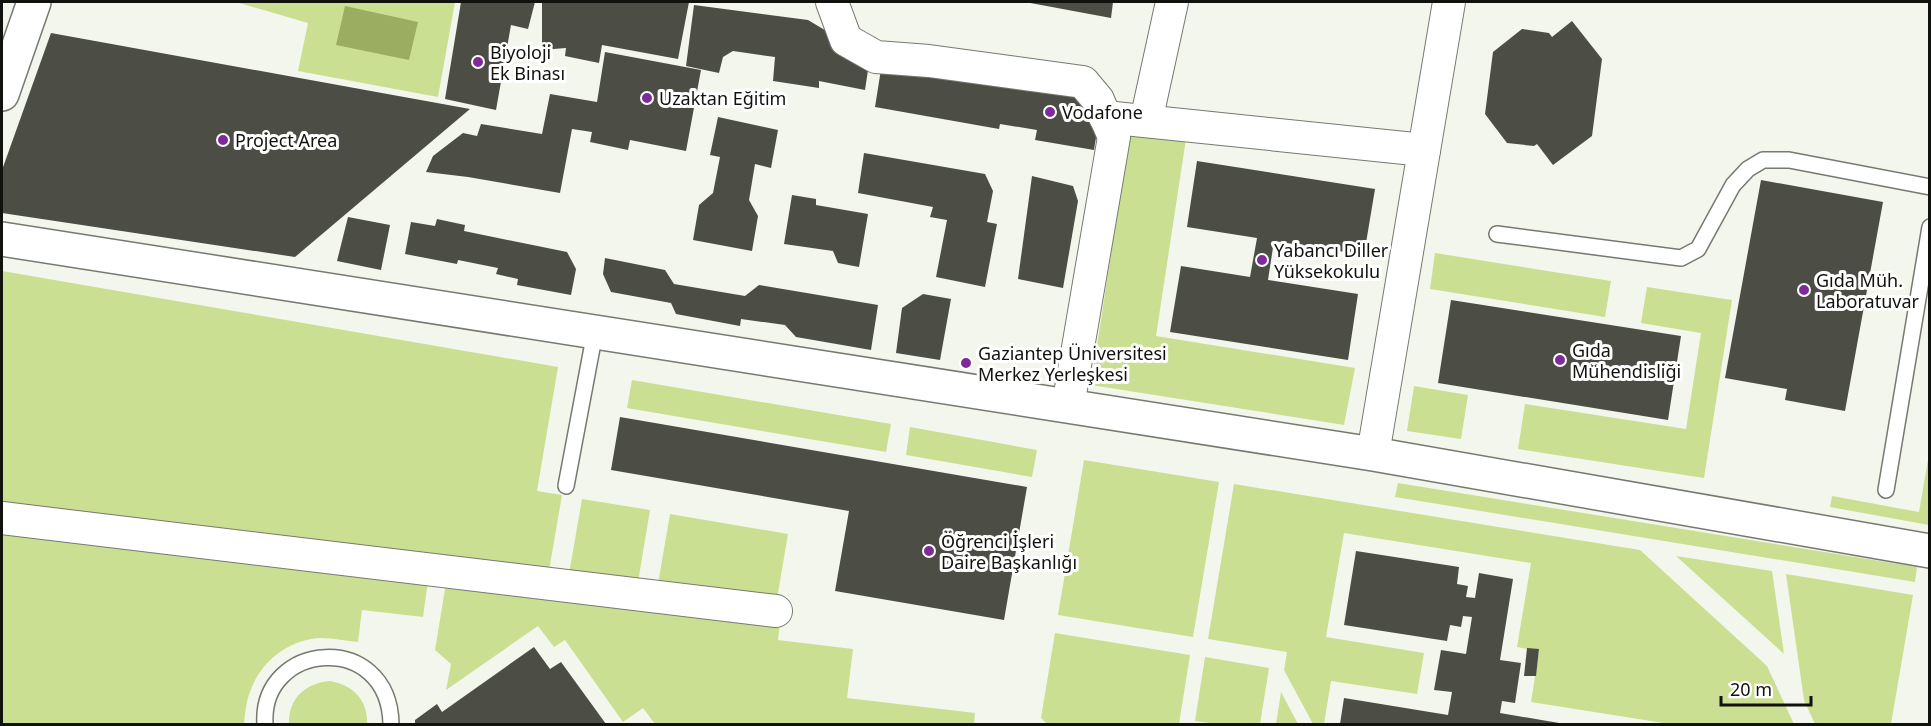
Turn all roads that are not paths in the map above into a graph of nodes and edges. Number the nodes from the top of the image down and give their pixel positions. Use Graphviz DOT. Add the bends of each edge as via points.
graph roads {
  1 [pos="34,2"];
  2 [pos="832,2"];
  3 [pos="1172,2"];
  4 [pos="1449,2"];
  5 [pos="2,94"];
  6 [pos="1105,117"];
  7 [pos="1146,121"];
  8 [pos="1424,150"];
  9 [pos="1929,187"];
  10 [pos="1929,227"];
  11 [pos="1497,234"];
  12 [pos="2,239"];
  13 [pos="595,332"];
  14 [pos="1068,406"];
  15 [pos="1373,454"];
  16 [pos="566,486"];
  17 [pos="1886,490"];
  18 [pos="2,518"];
  19 [pos="1929,551"];
  20 [pos="776,611"];
  21 [pos="265,722"];
  22 [pos="391,724"];
  1 -- 5 [label="street"];
  2 -- 6 [label="street" via="846,40 876,57 1083,82 1098,100"];
  3 -- 7 [label="street"];
  4 -- 8 [label="street"];
  6 -- 7 [label="street"];
  6 -- 14 [label="street" via="1114,137"];
  7 -- 8 [label="street"];
  8 -- 15 [label="street"];
  9 -- 11 [label="lane" via="1789,160 1763,160 1733,184 1698,249 1682,258"];
  10 -- 17 [label="lane"];
  12 -- 13 [label="street"];
  13 -- 14 [label="street"];
  13 -- 16 [label="lane"];
  14 -- 15 [label="street"];
  15 -- 19 [label="street"];
  18 -- 20 [label="street"];
  21 -- 22 [label="lane" via="271,693 286,673 315,658 332,657 363,667 375,678 385,692"];
}
